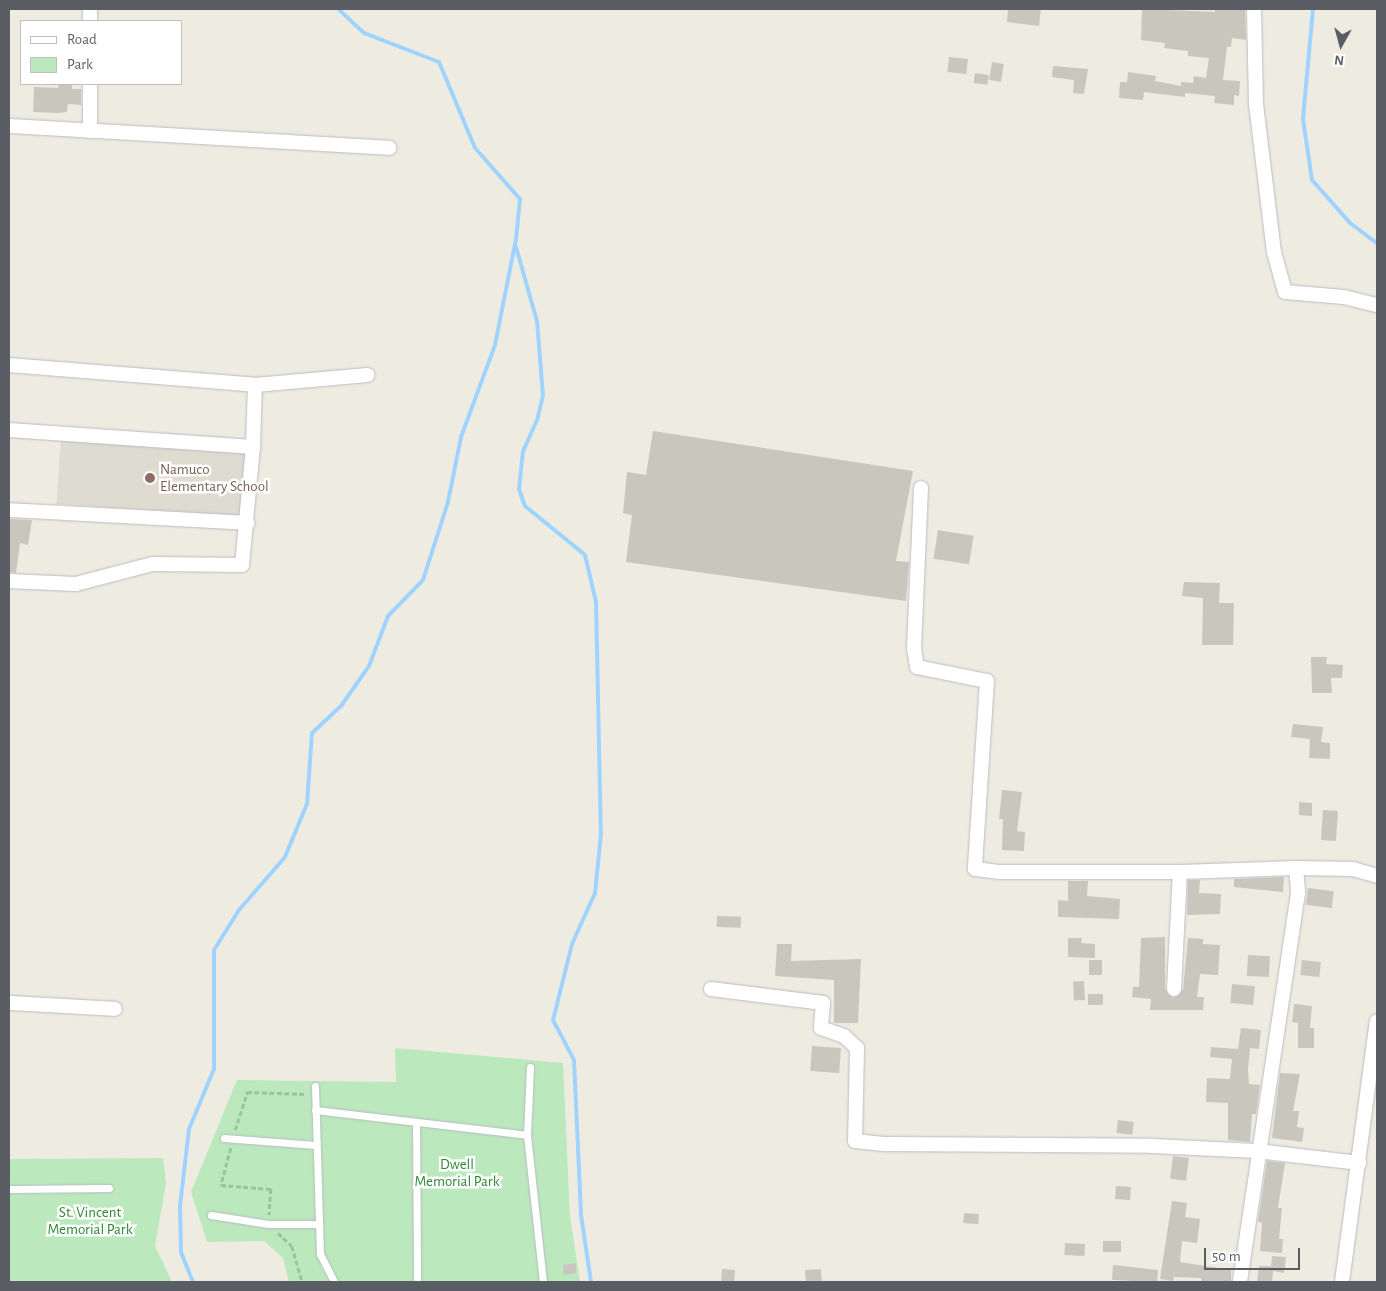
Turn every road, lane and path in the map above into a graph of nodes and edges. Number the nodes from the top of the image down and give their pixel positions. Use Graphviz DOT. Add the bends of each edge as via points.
graph roads {
  1 [pos="1254,9"];
  2 [pos="90,85"];
  3 [pos="9,126"];
  4 [pos="90,131"];
  5 [pos="389,148"];
  6 [pos="1377,305"];
  7 [pos="9,365"];
  8 [pos="368,375"];
  9 [pos="255,385"];
  10 [pos="9,430"];
  11 [pos="253,447"];
  12 [pos="921,488"];
  13 [pos="9,510"];
  14 [pos="248,523"];
  15 [pos="9,581"];
  16 [pos="1296,868"];
  17 [pos="1180,872"];
  18 [pos="1377,876"];
  19 [pos="710,989"];
  20 [pos="1174,989"];
  21 [pos="9,1003"];
  22 [pos="115,1008"];
  23 [pos="1377,1021"];
  24 [pos="530,1068"];
  25 [pos="315,1086"];
  26 [pos="315,1094"];
  27 [pos="315,1110"];
  28 [pos="416,1124"];
  29 [pos="527,1135"];
  30 [pos="224,1138"];
  31 [pos="233,1138"];
  32 [pos="316,1145"];
  33 [pos="1257,1151"];
  34 [pos="1359,1163"];
  35 [pos="109,1188"];
  36 [pos="9,1189"];
  37 [pos="211,1216"];
  38 [pos="268,1224"];
  39 [pos="319,1224"];
  40 [pos="302,1282"];
  41 [pos="334,1282"];
  42 [pos="417,1282"];
  43 [pos="543,1282"];
  44 [pos="1240,1282"];
  45 [pos="1342,1282"];
  1 -- 6 [label="street" via="1256,104 1274,252 1285,292 1344,296"];
  2 -- 4 [label="street"];
  3 -- 4 [label="street"];
  4 -- 5 [label="street"];
  7 -- 9 [label="street"];
  8 -- 9 [label="street"];
  9 -- 11 [label="street"];
  10 -- 11 [label="street"];
  11 -- 14 [label="street"];
  12 -- 17 [label="street" via="914,648 917,668 987,681 975,869 999,872"];
  13 -- 14 [label="street"];
  14 -- 15 [label="street" via="244,560 242,566 236,568 153,564 93,582"];
  16 -- 17 [label="street"];
  16 -- 18 [label="street" via="1353,869"];
  16 -- 33 [label="street" via="1298,893"];
  17 -- 20 [label="street"];
  19 -- 33 [label="street" via="823,1002 821,1028 844,1036 857,1048 855,1141"];
  21 -- 22 [label="street"];
  23 -- 34 [label="street"];
  24 -- 29 [label="lane"];
  25 -- 26 [label="lane"];
  26 -- 27 [label="lane"];
  26 -- 31 [label="path" via="247,1092"];
  27 -- 28 [label="lane"];
  27 -- 32 [label="lane"];
  28 -- 29 [label="lane"];
  28 -- 42 [label="lane"];
  29 -- 43 [label="lane"];
  30 -- 31 [label="lane"];
  31 -- 32 [label="lane"];
  31 -- 38 [label="path" via="222,1185 271,1189"];
  32 -- 39 [label="lane"];
  33 -- 34 [label="street"];
  33 -- 44 [label="street"];
  34 -- 45 [label="street"];
  35 -- 36 [label="lane"];
  37 -- 38 [label="lane"];
  38 -- 39 [label="lane"];
  38 -- 40 [label="path" via="292,1246"];
  39 -- 41 [label="lane" via="320,1254"];
}
